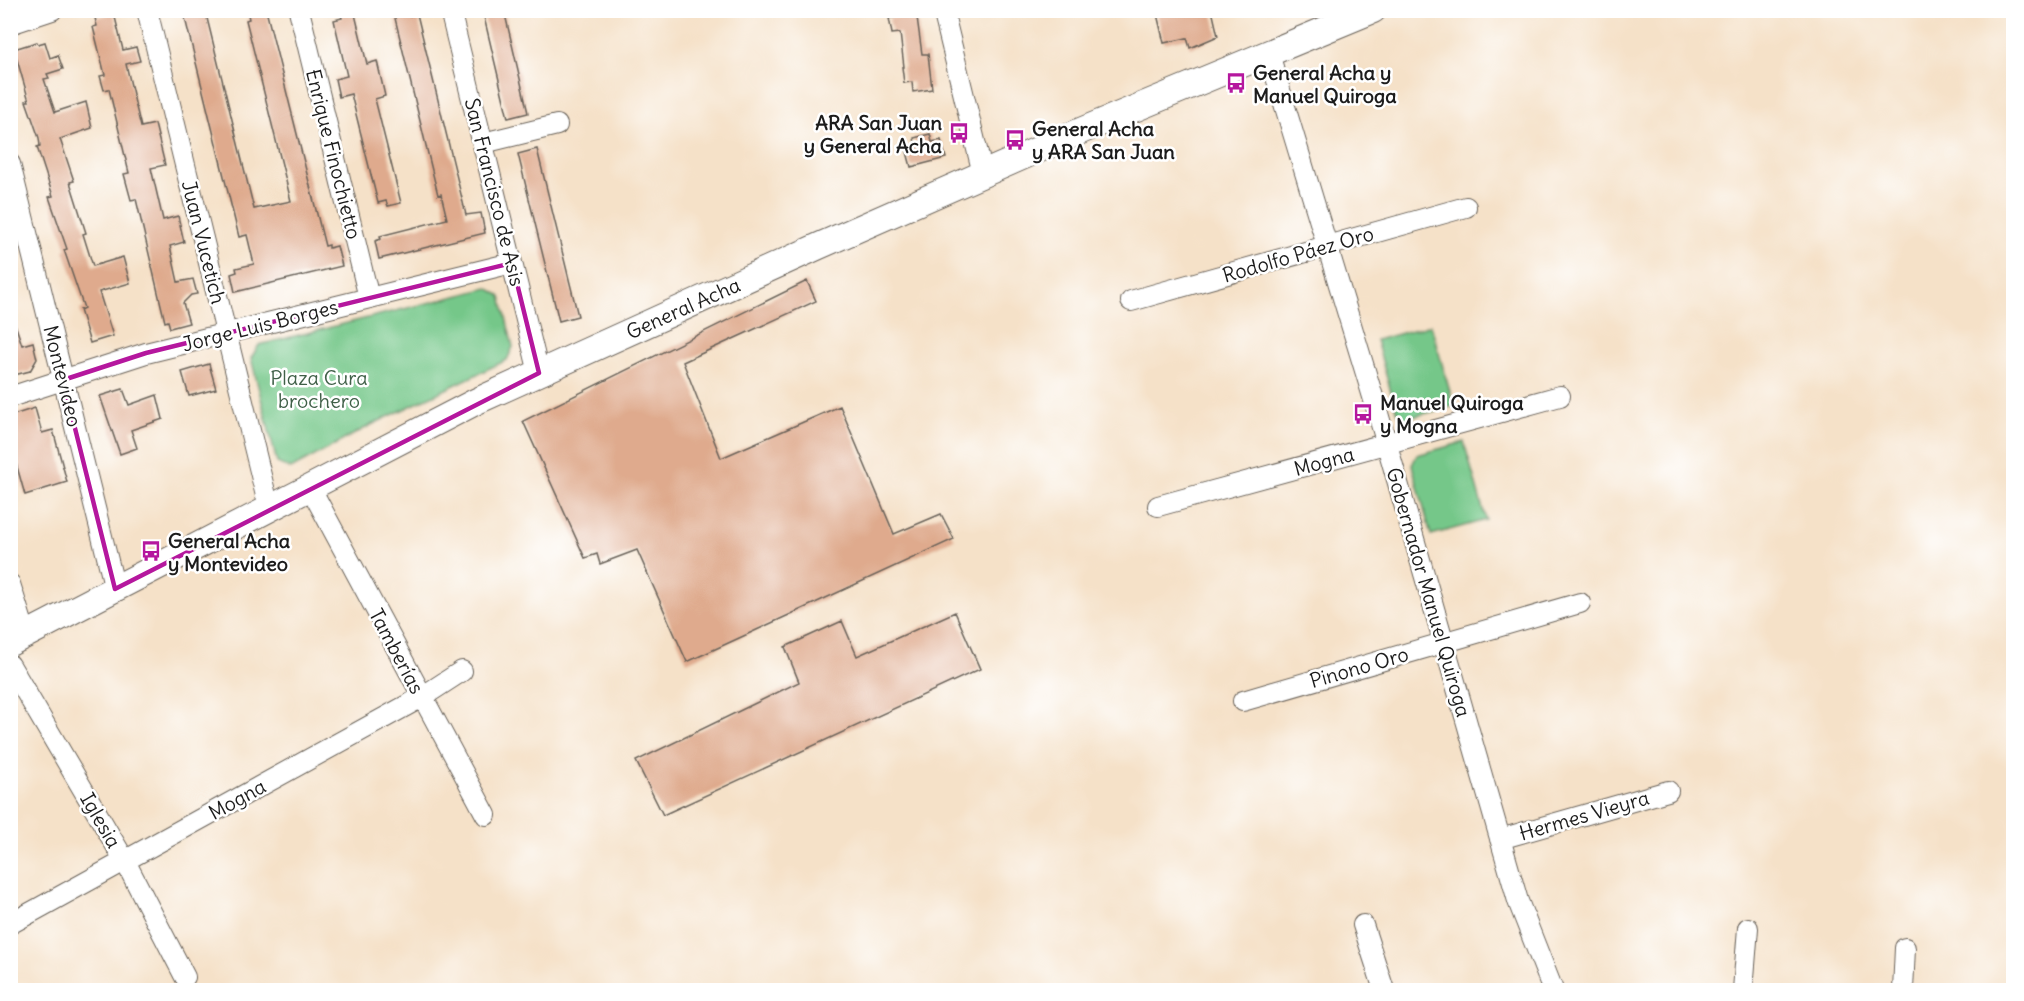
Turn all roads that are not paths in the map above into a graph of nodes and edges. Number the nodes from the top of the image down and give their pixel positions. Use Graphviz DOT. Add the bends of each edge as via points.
graph roads {
  1 [pos="51,10"];
  2 [pos="147,10"];
  3 [pos="298,10"];
  4 [pos="450,10"];
  5 [pos="943,10"];
  6 [pos="1360,13"];
  7 [pos="10,24"];
  8 [pos="1269,54"];
  9 [pos="557,125"];
  10 [pos="483,143"];
  11 [pos="10,164"];
  12 [pos="983,174"];
  13 [pos="1466,207"];
  14 [pos="1327,245"];
  15 [pos="512,263"];
  16 [pos="369,298"];
  17 [pos="1131,301"];
  18 [pos="226,333"];
  19 [pos="539,373"];
  20 [pos="63,380"];
  21 [pos="1560,396"];
  22 [pos="10,397"];
  23 [pos="1386,444"];
  24 [pos="310,487"];
  25 [pos="1158,506"];
  26 [pos="269,508"];
  27 [pos="10,584"];
  28 [pos="115,589"];
  29 [pos="1580,603"];
  30 [pos="19,639"];
  31 [pos="1443,642"];
  32 [pos="10,665"];
  33 [pos="462,671"];
  34 [pos="422,698"];
  35 [pos="1243,701"];
  36 [pos="1668,791"];
  37 [pos="486,815"];
  38 [pos="1500,838"];
  39 [pos="125,861"];
  40 [pos="10,924"];
  41 [pos="1363,925"];
  42 [pos="1748,928"];
  43 [pos="1905,948"];
  44 [pos="186,977"];
  45 [pos="1384,990"];
  46 [pos="1553,990"];
  47 [pos="1743,990"];
  48 [pos="1903,990"];
  1 -- 7 [label="street"];
  2 -- 18 [label="street, Juan Vucetich"];
  3 -- 16 [label="street, Enrique Finochietto"];
  4 -- 10 [label="street, San Francisco de Asis"];
  5 -- 12 [label="street"];
  6 -- 8 [label="main road, General Acha"];
  8 -- 12 [label="main road, General Acha"];
  8 -- 14 [label="street, Gobernador Manuel Quiroga"];
  9 -- 10 [label="street"];
  10 -- 15 [label="street, San Francisco de Asis"];
  11 -- 20 [label="street, Montevideo"];
  12 -- 19 [label="main road, General Acha"];
  13 -- 14 [label="street, Rodolfo Páez Oro"];
  14 -- 17 [label="street, Rodolfo Páez Oro"];
  14 -- 23 [label="street, Gobernador Manuel Quiroga"];
  15 -- 16 [label="street, Jorge Luis Borges"];
  15 -- 19 [label="street, San Francisco de Asis"];
  16 -- 18 [label="street, Jorge Luis Borges"];
  18 -- 20 [label="street, Jorge Luis Borges"];
  18 -- 26 [label="street, Juan Vucetich"];
  19 -- 24 [label="main road, General Acha"];
  20 -- 22 [label="street, Jorge Luis Borges"];
  20 -- 28 [label="street, Montevideo"];
  21 -- 23 [label="street, Mogna"];
  23 -- 25 [label="street, Mogna"];
  23 -- 31 [label="street, Gobernador Manuel Quiroga"];
  24 -- 26 [label="main road, General Acha"];
  24 -- 34 [label="street, Tamberías"];
  26 -- 28 [label="main road, General Acha"];
  27 -- 30 [label="street"];
  28 -- 30 [label="main road, General Acha"];
  29 -- 31 [label="street, Pinono Oro"];
  31 -- 35 [label="street, Pinono Oro"];
  31 -- 38 [label="street, Gobernador Manuel Quiroga"];
  32 -- 39 [label="street, Iglesia"];
  33 -- 34 [label="street, Mogna"];
  34 -- 37 [label="street, Tamberías"];
  34 -- 39 [label="street, Mogna"];
  36 -- 38 [label="street, Hermes Vieyra"];
  38 -- 46 [label="street, Gobernador Manuel Quiroga" via="1518,901"];
  39 -- 40 [label="street, Mogna"];
  39 -- 44 [label="street, Iglesia"];
  41 -- 45 [label="street"];
  42 -- 47 [label="street"];
  43 -- 48 [label="street"];
}
